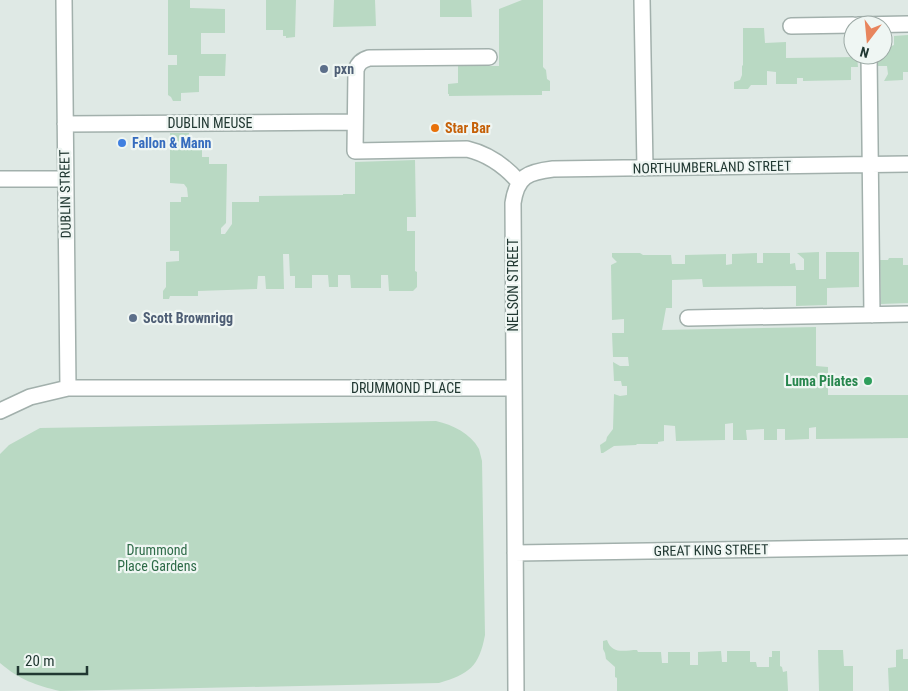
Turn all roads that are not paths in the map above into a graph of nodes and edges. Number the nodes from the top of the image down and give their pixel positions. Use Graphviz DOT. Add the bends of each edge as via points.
graph roads {
  1 [pos="64,0"];
  2 [pos="642,0"];
  3 [pos="893,24"];
  4 [pos="908,24"];
  5 [pos="843,25"];
  6 [pos="791,26"];
  7 [pos="489,57"];
  8 [pos="869,65"];
  9 [pos="355,122"];
  10 [pos="65,124"];
  11 [pos="870,164"];
  12 [pos="908,164"];
  13 [pos="645,168"];
  14 [pos="0,178"];
  15 [pos="65,179"];
  16 [pos="519,182"];
  17 [pos="908,314"];
  18 [pos="872,315"];
  19 [pos="688,318"];
  20 [pos="68,388"];
  21 [pos="514,388"];
  22 [pos="0,411"];
  23 [pos="908,547"];
  24 [pos="515,553"];
  25 [pos="516,691"];
  1 -- 10 [label="street, DUBLIN STREET"];
  2 -- 13 [label="street"];
  3 -- 4 [label="street"];
  5 -- 6 [label="street"];
  7 -- 9 [label="street" via="369,58 358,64 356,72"];
  8 -- 11 [label="street"];
  9 -- 10 [label="street, DUBLIN MEUSE"];
  9 -- 16 [label="street" via="355,151 467,149 493,160"];
  10 -- 15 [label="street, DUBLIN STREET"];
  11 -- 12 [label="street, NORTHUMBERLAND STREET"];
  11 -- 13 [label="street, NORTHUMBERLAND STREET"];
  11 -- 18 [label="street"];
  13 -- 16 [label="street, NORTHUMBERLAND STREET" via="540,170"];
  14 -- 15 [label="street"];
  15 -- 20 [label="street, DUBLIN STREET"];
  16 -- 21 [label="street, NELSON STREET" via="513,203"];
  17 -- 18 [label="street"];
  18 -- 19 [label="street"];
  20 -- 21 [label="street, DRUMMOND PLACE"];
  20 -- 22 [label="street, DRUMMOND PLACE" via="30,397"];
  21 -- 24 [label="street"];
  23 -- 24 [label="street, GREAT KING STREET"];
  24 -- 25 [label="street"];
}
